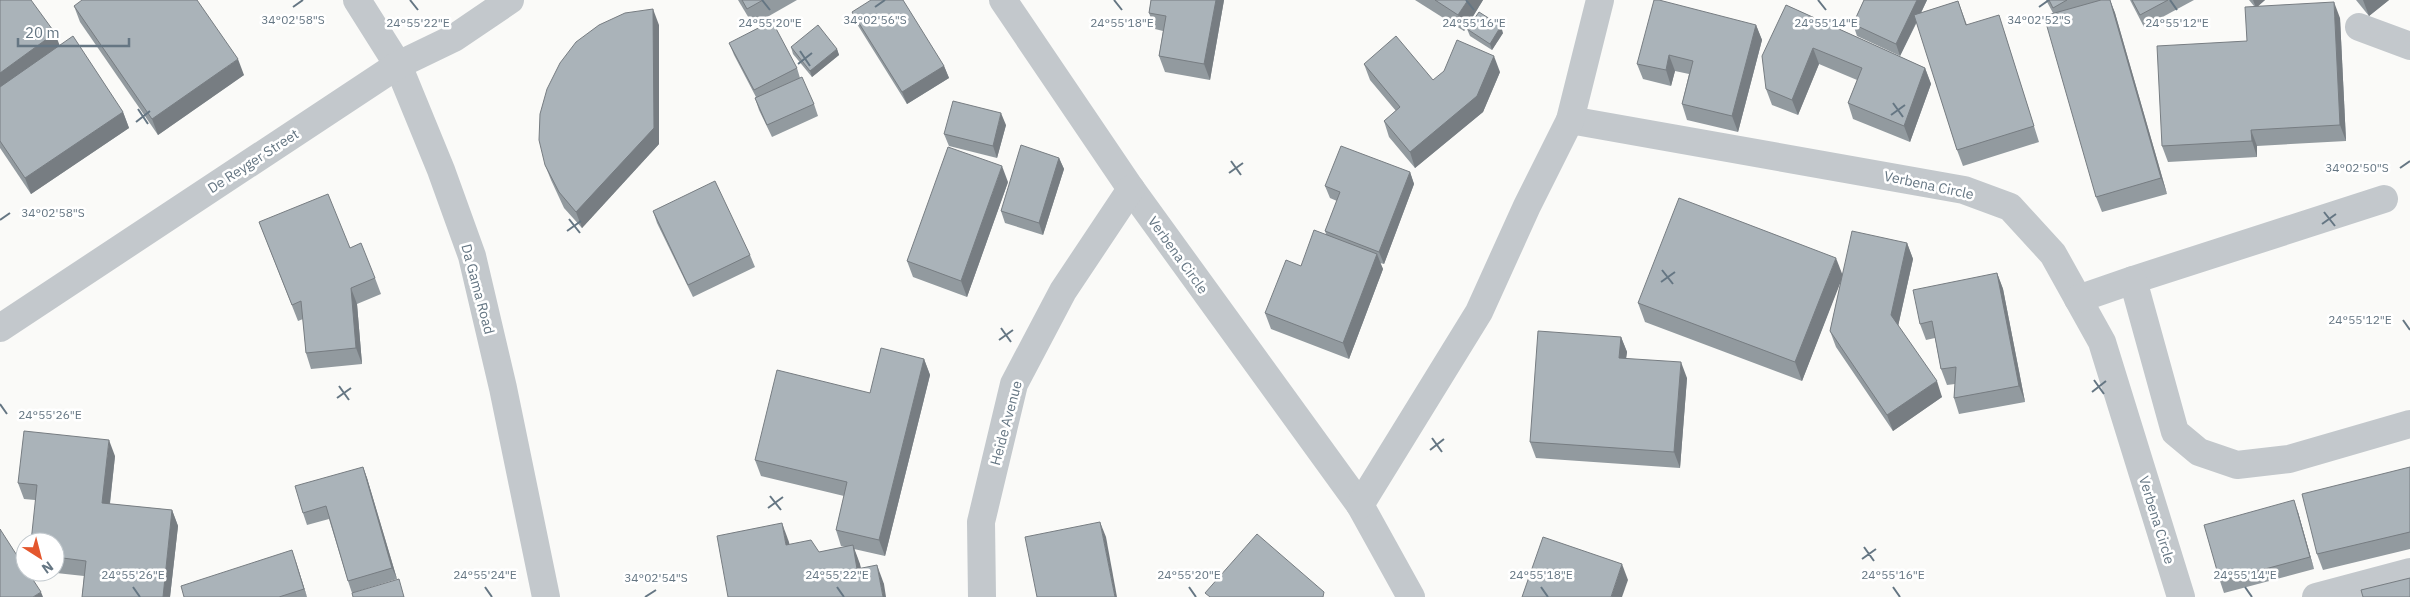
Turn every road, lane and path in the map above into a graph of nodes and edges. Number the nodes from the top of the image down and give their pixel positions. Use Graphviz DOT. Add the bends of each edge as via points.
graph roads {
  1 [pos="357,0"];
  2 [pos="510,0"];
  3 [pos="1003,0"];
  4 [pos="1600,0"];
  5 [pos="2359,27"];
  6 [pos="2410,46"];
  7 [pos="398,65"];
  8 [pos="1570,120"];
  9 [pos="1130,189"];
  10 [pos="2384,200"];
  11 [pos="2133,280"];
  12 [pos="2078,299"];
  13 [pos="0,328"];
  14 [pos="2410,424"];
  15 [pos="1360,505"];
  16 [pos="2410,572"];
  17 [pos="2331,595"];
  18 [pos="546,597"];
  19 [pos="982,597"];
  20 [pos="1411,597"];
  21 [pos="2180,597"];
  1 -- 7 [label="street, Da Gama Road"];
  2 -- 7 [label="street, De Reyger Street" via="454,38"];
  3 -- 9 [label="street, Verbena Circle"];
  4 -- 8 [label="street"];
  5 -- 6 [label="street"];
  7 -- 13 [label="street, De Reyger Street"];
  7 -- 18 [label="street, Da Gama Road" via="472,256"];
  8 -- 12 [label="street, Verbena Circle" via="1964,190 2010,206 2053,254"];
  8 -- 15 [label="street" via="1478,312"];
  9 -- 15 [label="street, Verbena Circle"];
  9 -- 19 [label="street, Heide Avenue" via="1064,290 1014,384 981,522"];
  10 -- 11 [label="street"];
  11 -- 12 [label="street"];
  11 -- 14 [label="street" via="2175,432 2199,452 2237,465 2289,460"];
  12 -- 21 [label="street, Verbena Circle" via="2102,342"];
  15 -- 20 [label="street, Verbena Circle"];
  16 -- 17 [label="street"];
}
